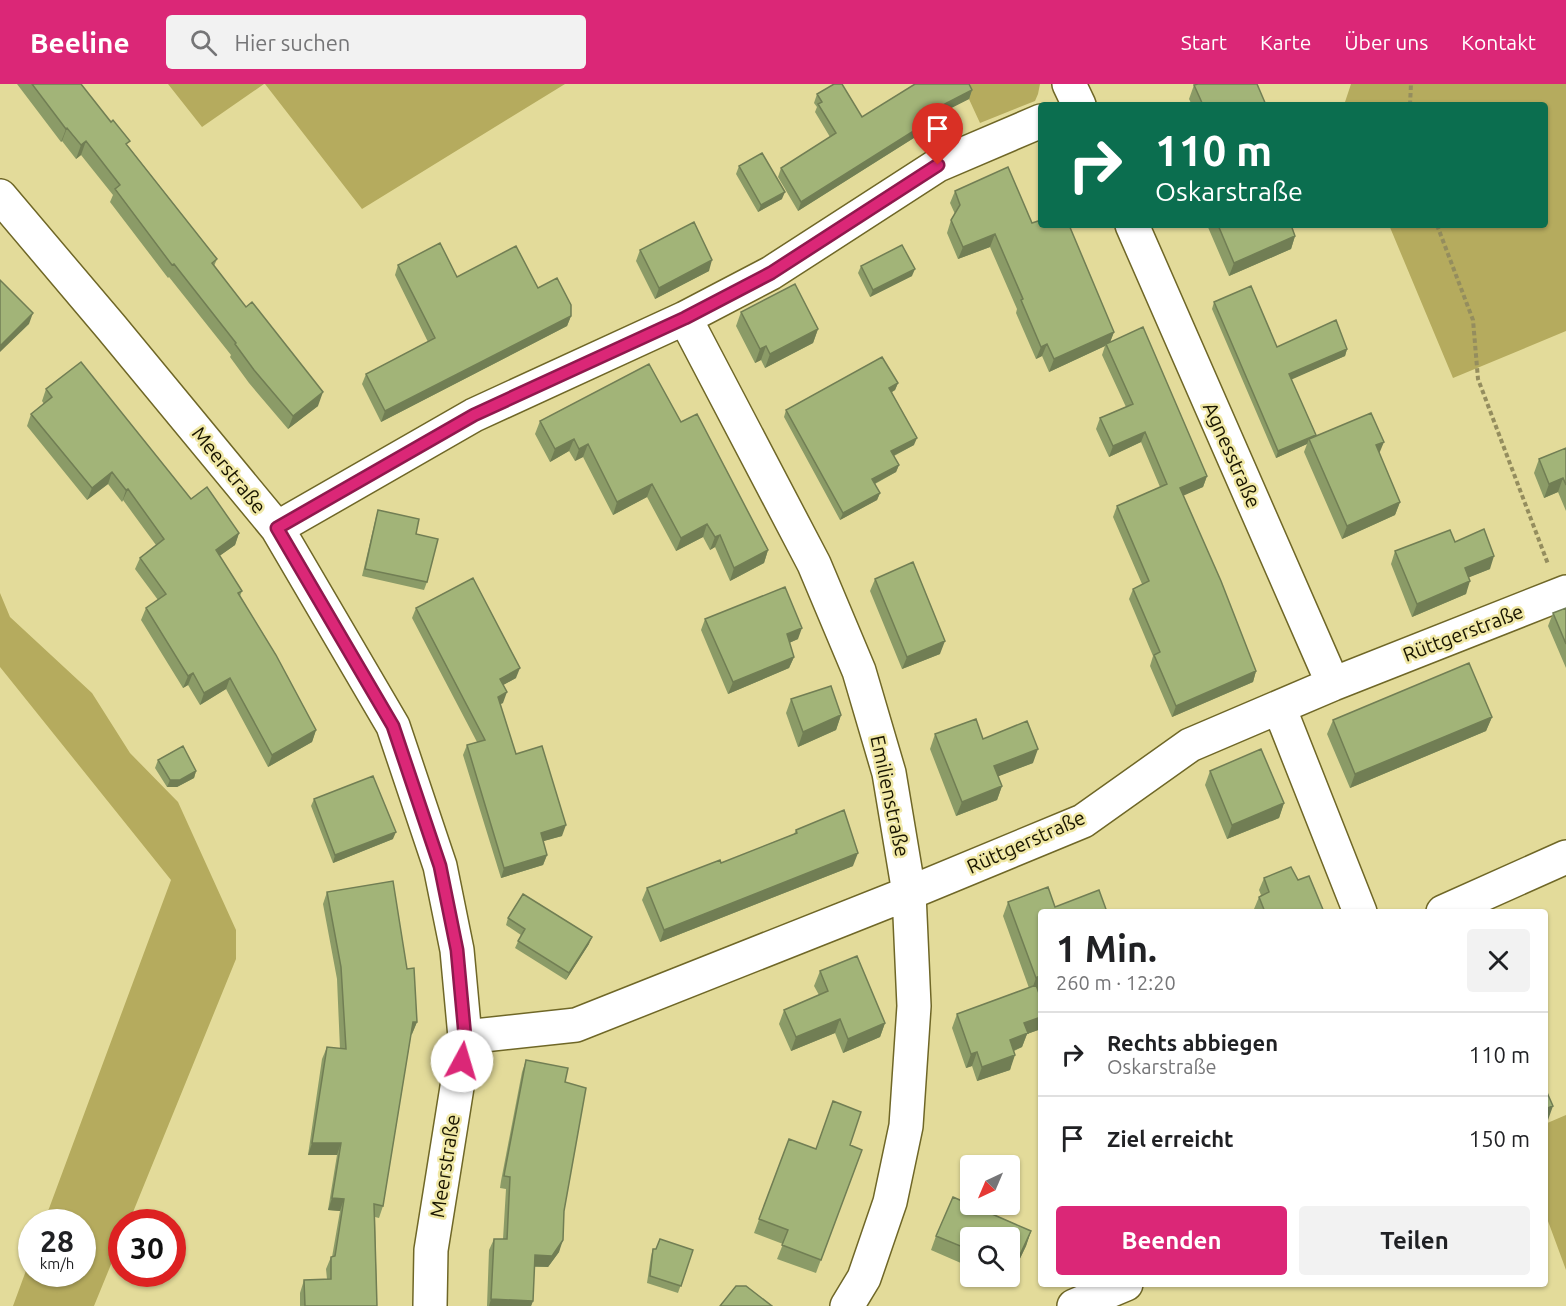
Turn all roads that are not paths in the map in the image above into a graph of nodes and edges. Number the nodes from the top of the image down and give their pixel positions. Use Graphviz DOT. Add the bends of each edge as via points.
graph roads {
  1 [pos="1069,84"];
  2 [pos="1078,102"];
  3 [pos="1038,122"];
  4 [pos="0,196"];
  5 [pos="1133,228"];
  6 [pos="685,318"];
  7 [pos="277,528"];
  8 [pos="1563,594"];
  9 [pos="1333,684"];
  10 [pos="1279,707"];
  11 [pos="1566,857"];
  12 [pos="909,893"];
  13 [pos="1359,909"];
  14 [pos="1450,909"];
  15 [pos="465,1037"];
  16 [pos="1119,1287"];
  17 [pos="430,1306"];
  18 [pos="847,1306"];
  19 [pos="1074,1306"];
  1 -- 2 [label="street"];
  3 -- 6 [label="street" via="938,165 771,273"];
  4 -- 7 [label="street, Meerstraße"];
  5 -- 9 [label="street, Agnesstraße"];
  6 -- 7 [label="street" via="474,415"];
  6 -- 12 [label="street, Emilienstraße" via="814,564 859,671 889,773"];
  7 -- 15 [label="street, Meerstraße" via="393,726 440,866 457,950"];
  8 -- 9 [label="street, Rüttgerstraße"];
  9 -- 10 [label="street, Rüttgerstraße"];
  10 -- 12 [label="street, Rüttgerstraße" via="1190,745 1083,821"];
  10 -- 13 [label="street"];
  11 -- 14 [label="street"];
  12 -- 15 [label="street, Rüttgerstraße" via="576,1025"];
  12 -- 18 [label="street, Emilienstraße" via="914,1006 906,1126 890,1202 864,1278"];
  15 -- 17 [label="street, Meerstraße" via="431,1250"];
  16 -- 19 [label="street"];
}
